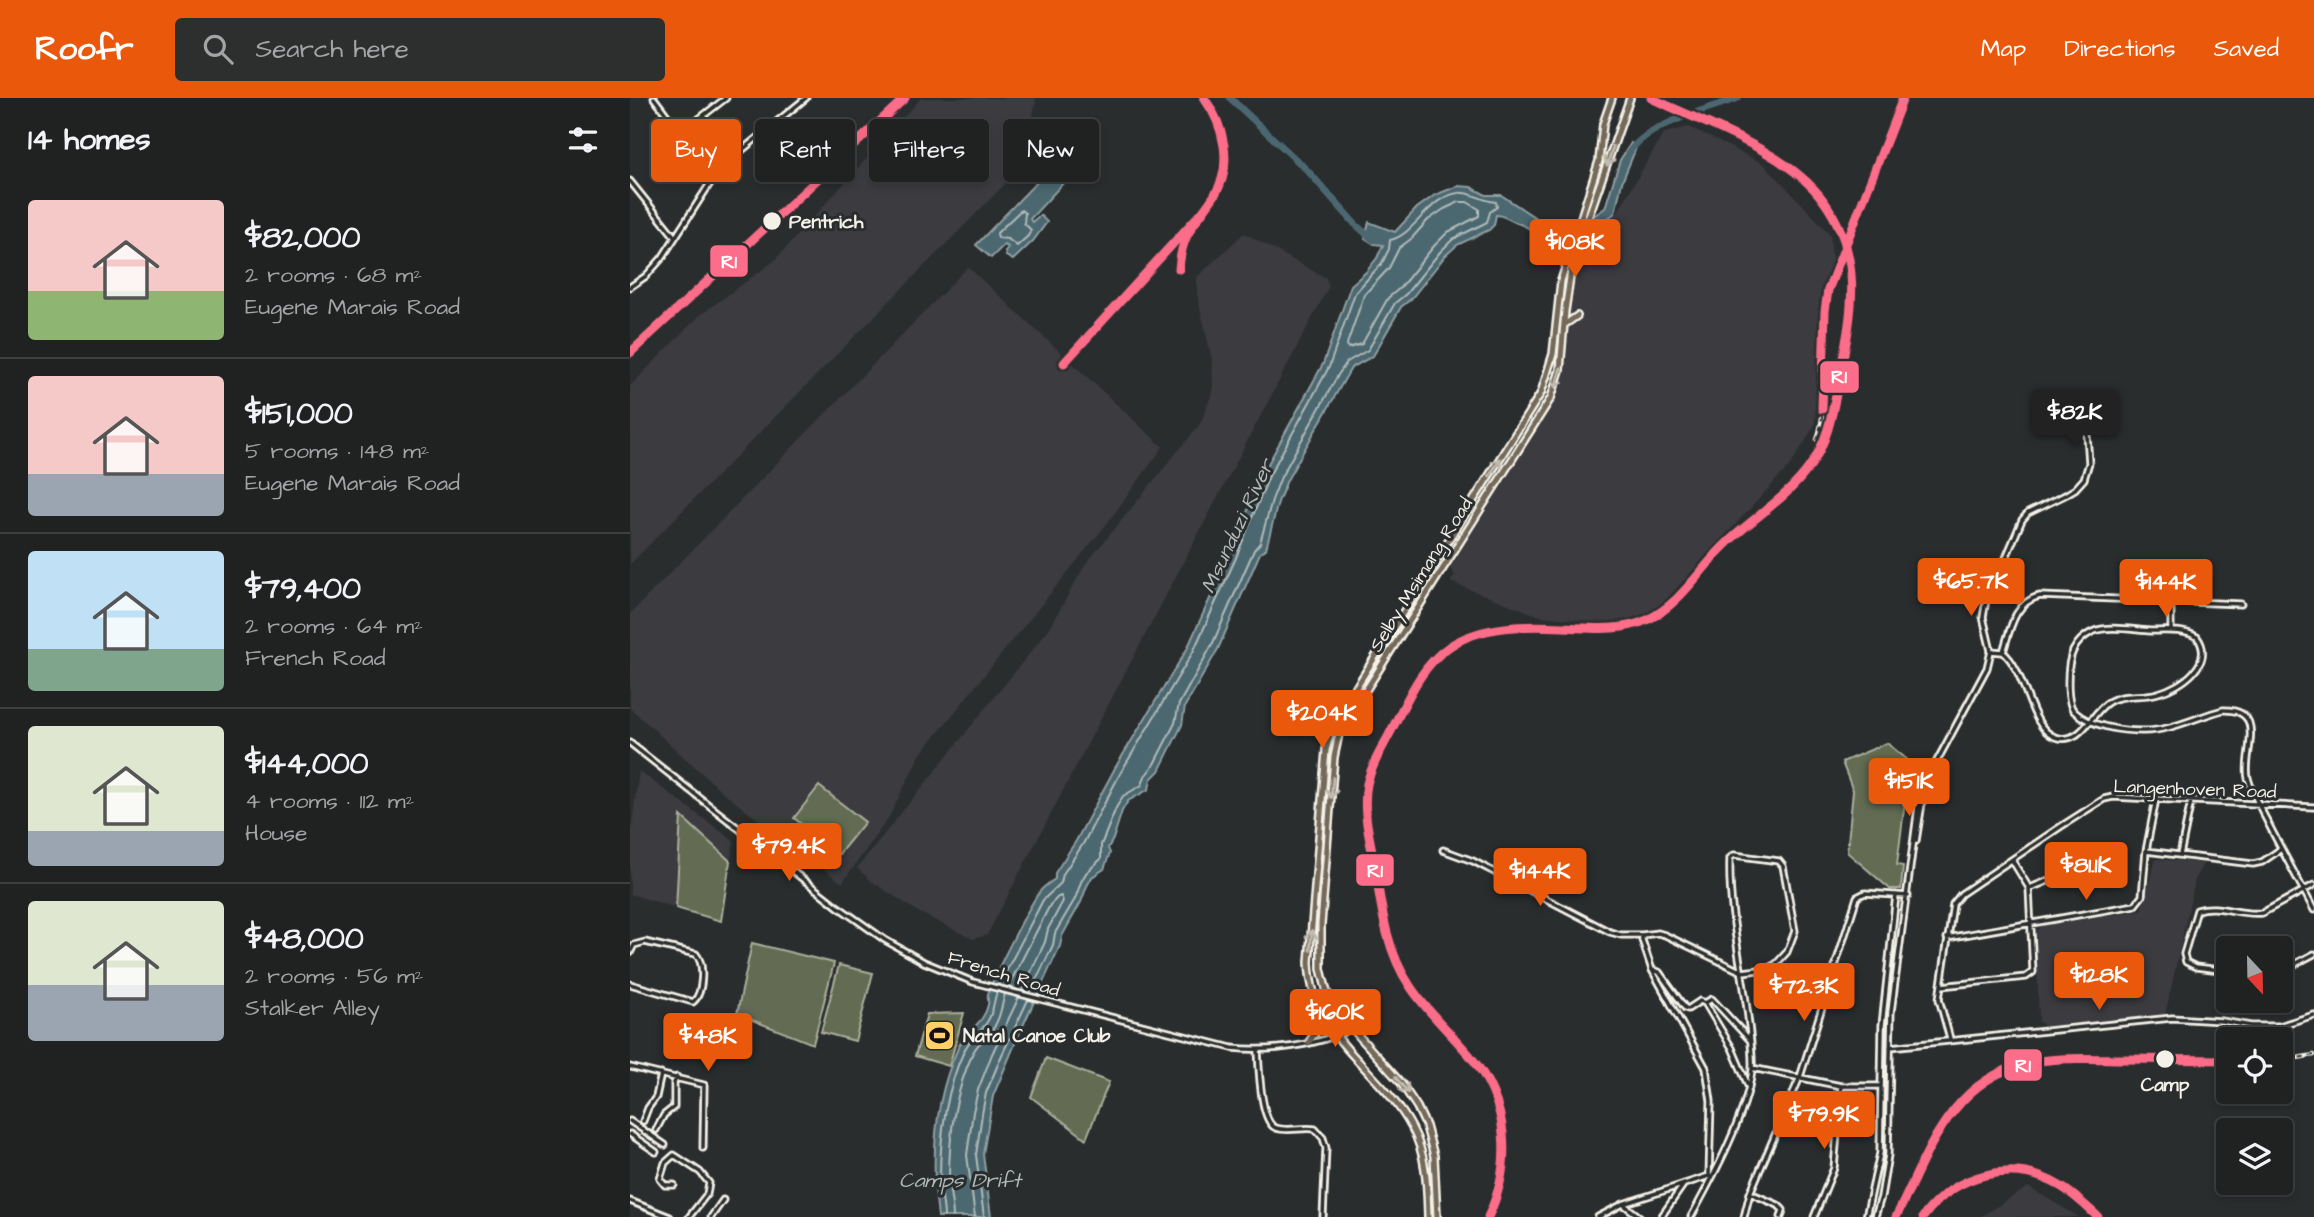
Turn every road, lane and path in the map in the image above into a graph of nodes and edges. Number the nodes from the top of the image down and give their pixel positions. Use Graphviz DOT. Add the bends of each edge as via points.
graph roads {
  1 [pos="654,98"];
  2 [pos="726,98"];
  3 [pos="1612,98"];
  4 [pos="1630,98"];
  5 [pos="803,99"];
  6 [pos="671,119"];
  7 [pos="699,119"];
  8 [pos="741,151"];
  9 [pos="630,181"];
  10 [pos="711,182"];
  11 [pos="1585,214"];
  12 [pos="675,237"];
  13 [pos="1575,243"];
  14 [pos="630,287"];
  15 [pos="1567,291"];
  16 [pos="1556,313"];
  17 [pos="1577,316"];
  18 [pos="1564,325"];
  19 [pos="2064,416"];
  20 [pos="2171,602"];
  21 [pos="2241,604"];
  22 [pos="2171,632"];
  23 [pos="1991,651"];
  24 [pos="2003,652"];
  25 [pos="2091,721"];
  26 [pos="630,743"];
  27 [pos="2156,799"];
  28 [pos="2190,801"];
  29 [pos="2259,804"];
  30 [pos="2314,807"];
  31 [pos="2281,849"];
  32 [pos="1443,850"];
  33 [pos="2146,851"];
  34 [pos="2180,855"];
  35 [pos="2103,859"];
  36 [pos="2012,860"];
  37 [pos="2314,885"];
  38 [pos="2029,888"];
  39 [pos="2303,890"];
  40 [pos="1896,895"];
  41 [pos="1908,896"];
  42 [pos="2314,910"];
  43 [pos="2031,923"];
  44 [pos="1642,935"];
  45 [pos="1947,938"];
  46 [pos="630,953"];
  47 [pos="2314,954"];
  48 [pos="2293,965"];
  49 [pos="1652,970"];
  50 [pos="2216,970"];
  51 [pos="1742,972"];
  52 [pos="630,984"];
  53 [pos="1941,986"];
  54 [pos="1705,1003"];
  55 [pos="1322,1014"];
  56 [pos="2314,1015"];
  57 [pos="1352,1029"];
  58 [pos="1335,1037"];
  59 [pos="1950,1039"];
  60 [pos="1309,1042"];
  61 [pos="1751,1042"];
  62 [pos="1890,1047"];
  63 [pos="1258,1050"];
  64 [pos="630,1067"];
  65 [pos="1752,1068"];
  66 [pos="661,1074"];
  67 [pos="677,1077"];
  68 [pos="1800,1077"];
  69 [pos="1840,1086"];
  70 [pos="1881,1086"];
  71 [pos="1749,1088"];
  72 [pos="630,1121"];
  73 [pos="643,1121"];
  74 [pos="656,1130"];
  75 [pos="630,1134"];
  76 [pos="665,1145"];
  77 [pos="703,1147"];
  78 [pos="656,1152"];
  79 [pos="1710,1176"];
  80 [pos="1685,1183"];
  81 [pos="674,1185"];
  82 [pos="1750,1193"];
  83 [pos="723,1200"];
  84 [pos="630,1201"];
  85 [pos="1623,1204"];
  86 [pos="655,1215"];
  87 [pos="670,1217"];
  88 [pos="689,1217"];
  89 [pos="711,1217"];
  90 [pos="1323,1217"];
  91 [pos="1428,1217"];
  92 [pos="1437,1217"];
  93 [pos="1598,1217"];
  94 [pos="1640,1217"];
  95 [pos="1661,1217"];
  96 [pos="1691,1217"];
  97 [pos="1744,1217"];
  98 [pos="1781,1217"];
  99 [pos="1814,1217"];
  100 [pos="1866,1217"];
  101 [pos="1875,1217"];
  1 -- 6 [label="street"];
  2 -- 7 [label="street"];
  3 -- 11 [label="main road, Selby Msimang Road"];
  4 -- 11 [label="main road, Selby Msimang Road, one-way"];
  5 -- 8 [label="street"];
  9 -- 12 [label="street"];
  10 -- 12 [label="street"];
  11 -- 13 [label="main road, Selby Msimang Road"];
  12 -- 14 [label="street" via="646,276"];
  13 -- 15 [label="main road, Selby Msimang Road"];
  13 -- 16 [label="main road, Selby Msimang Road" via="1561,281"];
  15 -- 16 [label="main road"];
  15 -- 18 [label="main road, Selby Msimang Road"];
  55 -- 16 [label="main road, Selby Msimang Road, one-way" via="1311,987 1309,962 1325,757 1331,731 1541,393 1550,367"];
  17 -- 18 [label="main road"];
  18 -- 57 [label="main road, Selby Msimang Road, one-way" via="1560,370 1551,398 1339,734 1320,959 1327,992"];
  19 -- 23 [label="street" via="2086,421 2089,463 2076,489 2022,520 1987,595 1983,617"];
  20 -- 21 [label="street"];
  20 -- 22 [label="street"];
  20 -- 24 [label="street" via="2034,598 2018,610"];
  22 -- 25 [label="street" via="2185,632 2199,641 2203,654 2197,667 2168,690 2108,702"];
  22 -- 25 [label="street" via="2097,630 2077,644 2070,660 2069,702 2077,714"];
  23 -- 24 [label="street"];
  23 -- 41 [label="street" via="1987,668 1931,772 1918,807"];
  24 -- 25 [label="street" via="2016,667 2046,732 2067,738"];
  25 -- 29 [label="street" via="2152,731 2223,710 2237,712 2251,727 2248,774"];
  26 -- 63 [label="street, French Road" via="837,906 924,962 973,982 1218,1045"];
  27 -- 28 [label="street, Langenhoven Road"];
  27 -- 33 [label="street"];
  27 -- 36 [label="street, Langenhoven Road" via="2104,799"];
  28 -- 29 [label="street, Langenhoven Road"];
  28 -- 34 [label="street"];
  29 -- 30 [label="street, Langenhoven Road"];
  29 -- 31 [label="street"];
  31 -- 34 [label="street" via="2253,864"];
  31 -- 39 [label="street"];
  32 -- 44 [label="street" via="1610,932"];
  33 -- 34 [label="street"];
  33 -- 43 [label="street" via="2142,896 2135,905"];
  35 -- 38 [label="street"];
  36 -- 38 [label="street"];
  36 -- 45 [label="street, Langenhoven Road" via="1952,904"];
  37 -- 39 [label="street"];
  38 -- 43 [label="street"];
  39 -- 42 [label="street"];
  39 -- 50 [label="street" via="2262,913 2197,910 2186,962"];
  40 -- 41 [label="street"];
  40 -- 68 [label="street" via="1865,893 1857,897"];
  40 -- 70 [label="street" via="1882,1025"];
  41 -- 62 [label="street"];
  43 -- 45 [label="street"];
  43 -- 53 [label="street" via="2031,975"];
  44 -- 49 [label="street"];
  44 -- 51 [label="street" via="1665,935"];
  45 -- 53 [label="street, Langenhoven Road"];
  46 -- 52 [label="street" via="634,945 645,942 696,954 702,965 693,1002"];
  47 -- 48 [label="street"];
  49 -- 54 [label="street" via="1657,970 1685,1008"];
  49 -- 79 [label="street" via="1706,1068 1711,1101"];
  51 -- 51 [label="street" via="1730,858 1738,855 1779,861 1786,871 1795,937 1776,964"];
  51 -- 61 [label="street"];
  53 -- 59 [label="street, Langenhoven Road" via="1940,1006"];
  54 -- 61 [label="street" via="1714,1001"];
  54 -- 71 [label="street"];
  55 -- 58 [label="main road, Selby Msimang Road"];
  55 -- 60 [label="main road"];
  56 -- 59 [label="street" via="2279,1027 2172,1018"];
  57 -- 58 [label="street, French Road"];
  57 -- 92 [label="main road, Selby Msimang Road, one-way" via="1401,1083 1426,1126 1434,1156"];
  58 -- 60 [label="street, French Road"];
  58 -- 91 [label="main road, Selby Msimang Road" via="1410,1125 1424,1159"];
  59 -- 62 [label="street"];
  60 -- 63 [label="street, French Road"];
  61 -- 65 [label="street"];
  62 -- 101 [label="street" via="1888,1155"];
  63 -- 90 [label="street" via="1269,1123 1278,1129 1315,1129 1323,1138"];
  64 -- 66 [label="street"];
  65 -- 68 [label="street"];
  65 -- 71 [label="street"];
  66 -- 67 [label="street"];
  66 -- 73 [label="street" via="656,1097"];
  67 -- 74 [label="street" via="674,1107"];
  67 -- 77 [label="street" via="705,1088"];
  68 -- 69 [label="street"];
  68 -- 82 [label="street"];
  69 -- 70 [label="street"];
  69 -- 99 [label="street" via="1834,1168"];
  70 -- 100 [label="street" via="1881,1153"];
  71 -- 79 [label="street" via="1725,1151"];
  72 -- 76 [label="street"];
  75 -- 78 [label="street"];
  79 -- 80 [label="street"];
  79 -- 96 [label="street"];
  80 -- 85 [label="street"];
  80 -- 95 [label="street"];
  81 -- 88 [label="street" via="665,1185 660,1179 665,1163 674,1155 709,1182 707,1194"];
  82 -- 97 [label="street"];
  82 -- 98 [label="street" via="1778,1205 1783,1210"];
  83 -- 89 [label="street"];
  84 -- 86 [label="street"];
  85 -- 93 [label="street"];
  85 -- 94 [label="street"];
  86 -- 87 [label="street"];
}
